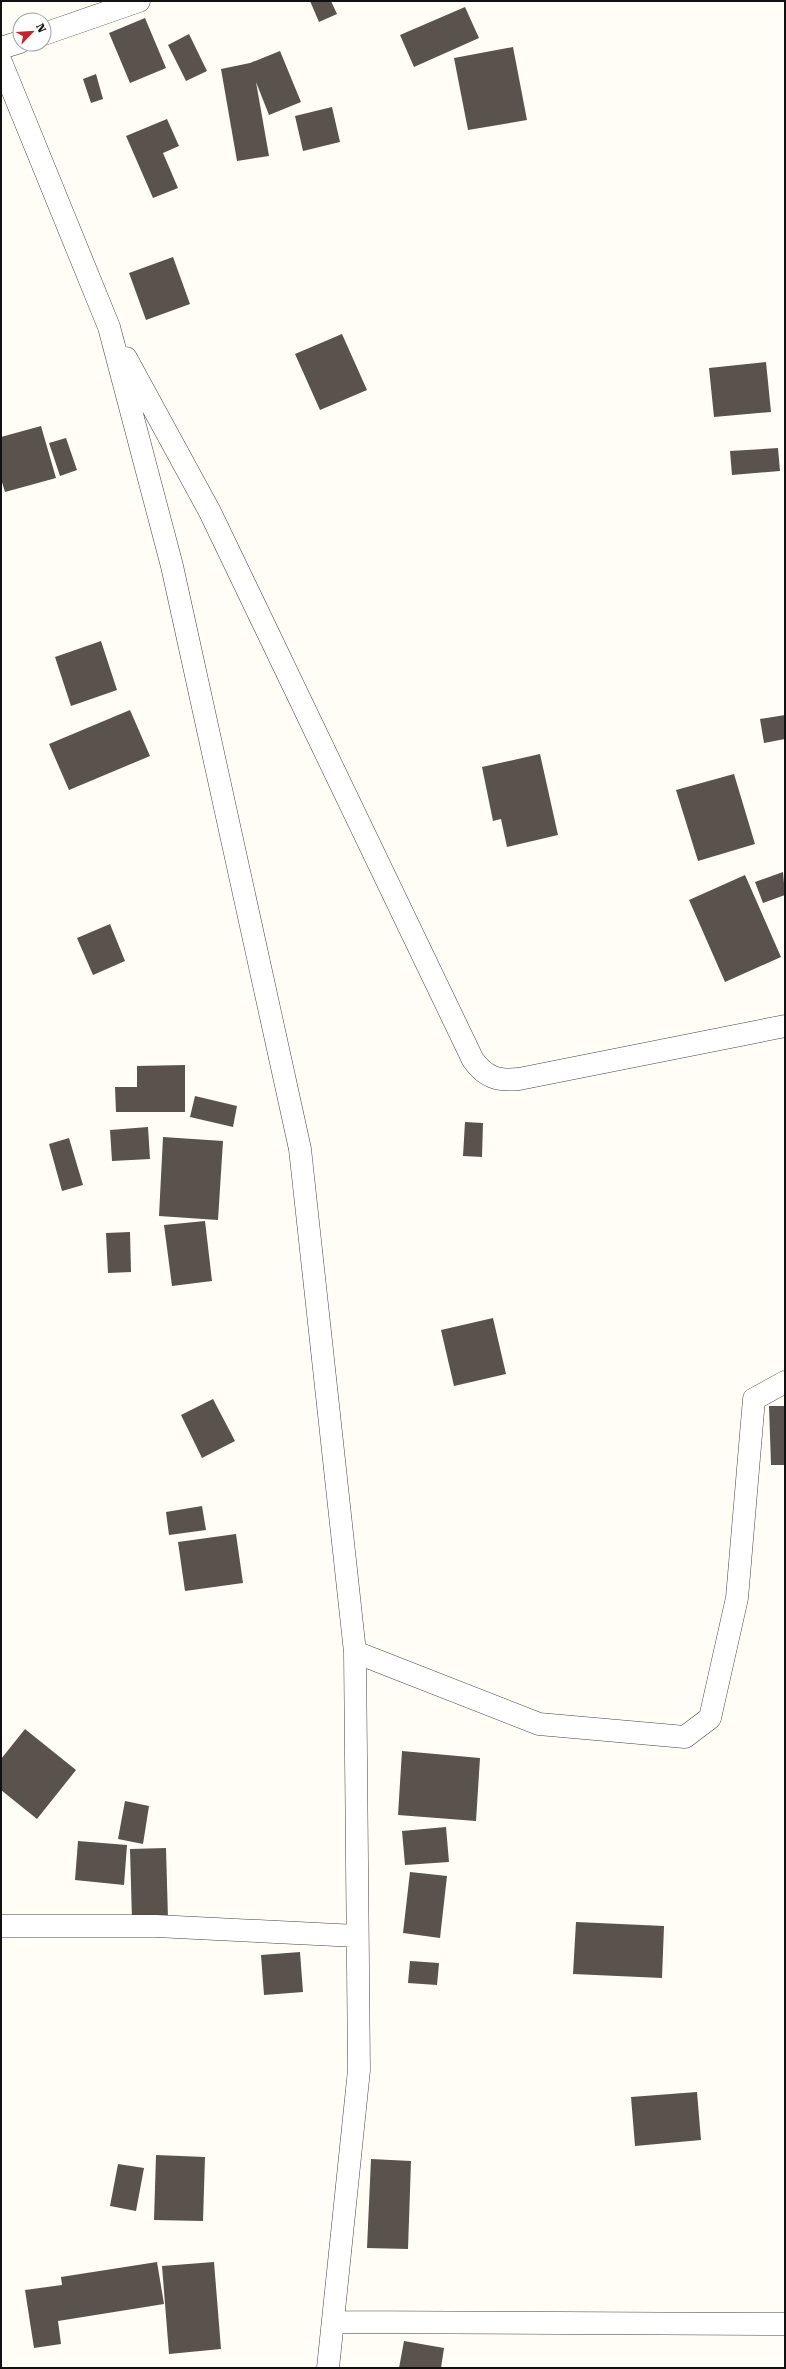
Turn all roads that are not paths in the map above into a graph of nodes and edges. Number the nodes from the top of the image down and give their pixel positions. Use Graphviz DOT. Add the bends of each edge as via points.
graph roads {
  1 [pos="138,1"];
  2 [pos="52,31"];
  3 [pos="12,45"];
  4 [pos="1,48"];
  5 [pos="1,62"];
  6 [pos="109,327"];
  7 [pos="785,1026"];
  8 [pos="785,1382"];
  9 [pos="355,1652"];
  10 [pos="1,1926"];
  11 [pos="357,1936"];
  12 [pos="334,2322"];
  13 [pos="785,2324"];
  14 [pos="328,2368"];
  1 -- 2 [label="street"];
  3 -- 4 [label="street"];
  5 -- 6 [label="street"];
  6 -- 7 [label="street" via="210,512 466,1046 481,1071 492,1079 519,1079"];
  6 -- 9 [label="street" via="172,566 300,1149"];
  8 -- 9 [label="street" via="754,1399 737,1598 710,1718 685,1737 539,1724"];
  9 -- 11 [label="street"];
  10 -- 11 [label="street" via="156,1926"];
  11 -- 12 [label="street" via="359,2070"];
  12 -- 13 [label="street"];
  12 -- 14 [label="street"];
}
